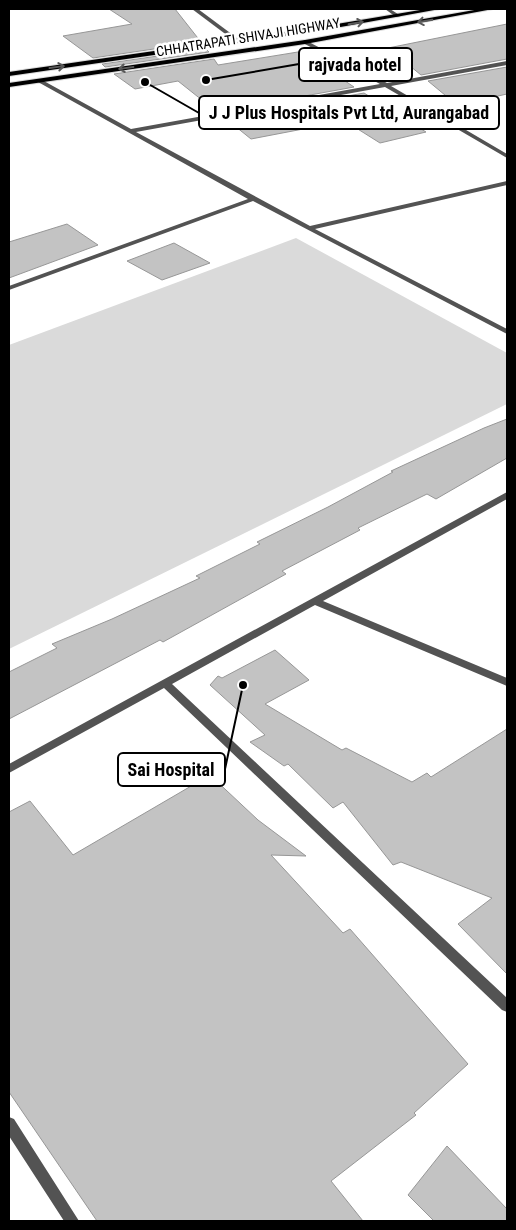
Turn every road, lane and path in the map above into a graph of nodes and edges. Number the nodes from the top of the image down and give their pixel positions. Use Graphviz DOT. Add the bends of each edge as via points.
graph roads {
  1 [pos="195,9"];
  2 [pos="387,9"];
  3 [pos="436,9"];
  4 [pos="490,9"];
  5 [pos="398,16"];
  6 [pos="238,41"];
  7 [pos="305,42"];
  8 [pos="507,64"];
  9 [pos="9,74"];
  10 [pos="40,81"];
  11 [pos="9,85"];
  12 [pos="386,85"];
  13 [pos="130,131"];
  14 [pos="507,156"];
  15 [pos="507,183"];
  16 [pos="253,199"];
  17 [pos="309,228"];
  18 [pos="9,288"];
  19 [pos="507,332"];
  20 [pos="507,495"];
  21 [pos="315,601"];
  22 [pos="507,682"];
  23 [pos="164,683"];
  24 [pos="9,769"];
  25 [pos="507,1006"];
  26 [pos="10,1129"];
  27 [pos="72,1221"];
  1 -- 6 [label="street"];
  2 -- 5 [label="street"];
  3 -- 5 [label="highway, CHHATRAPATI SHIVAJI HIGHWAY"];
  4 -- 7 [label="highway, CHHATRAPATI SHIVAJI HIGHWAY, one-way"];
  6 -- 5 [label="highway, CHHATRAPATI SHIVAJI HIGHWAY, one-way"];
  9 -- 6 [label="highway, CHHATRAPATI SHIVAJI HIGHWAY, one-way"];
  7 -- 10 [label="highway, CHHATRAPATI SHIVAJI HIGHWAY, one-way"];
  7 -- 12 [label="street"];
  8 -- 12 [label="street"];
  10 -- 11 [label="highway, CHHATRAPATI SHIVAJI HIGHWAY"];
  10 -- 13 [label="street"];
  12 -- 13 [label="street"];
  12 -- 14 [label="street"];
  13 -- 16 [label="street"];
  15 -- 17 [label="street"];
  16 -- 17 [label="street"];
  16 -- 18 [label="street"];
  17 -- 19 [label="street"];
  20 -- 21 [label="street"];
  21 -- 22 [label="street"];
  21 -- 23 [label="street"];
  23 -- 24 [label="street"];
  23 -- 25 [label="street"];
  26 -- 27 [label="street"];
}
